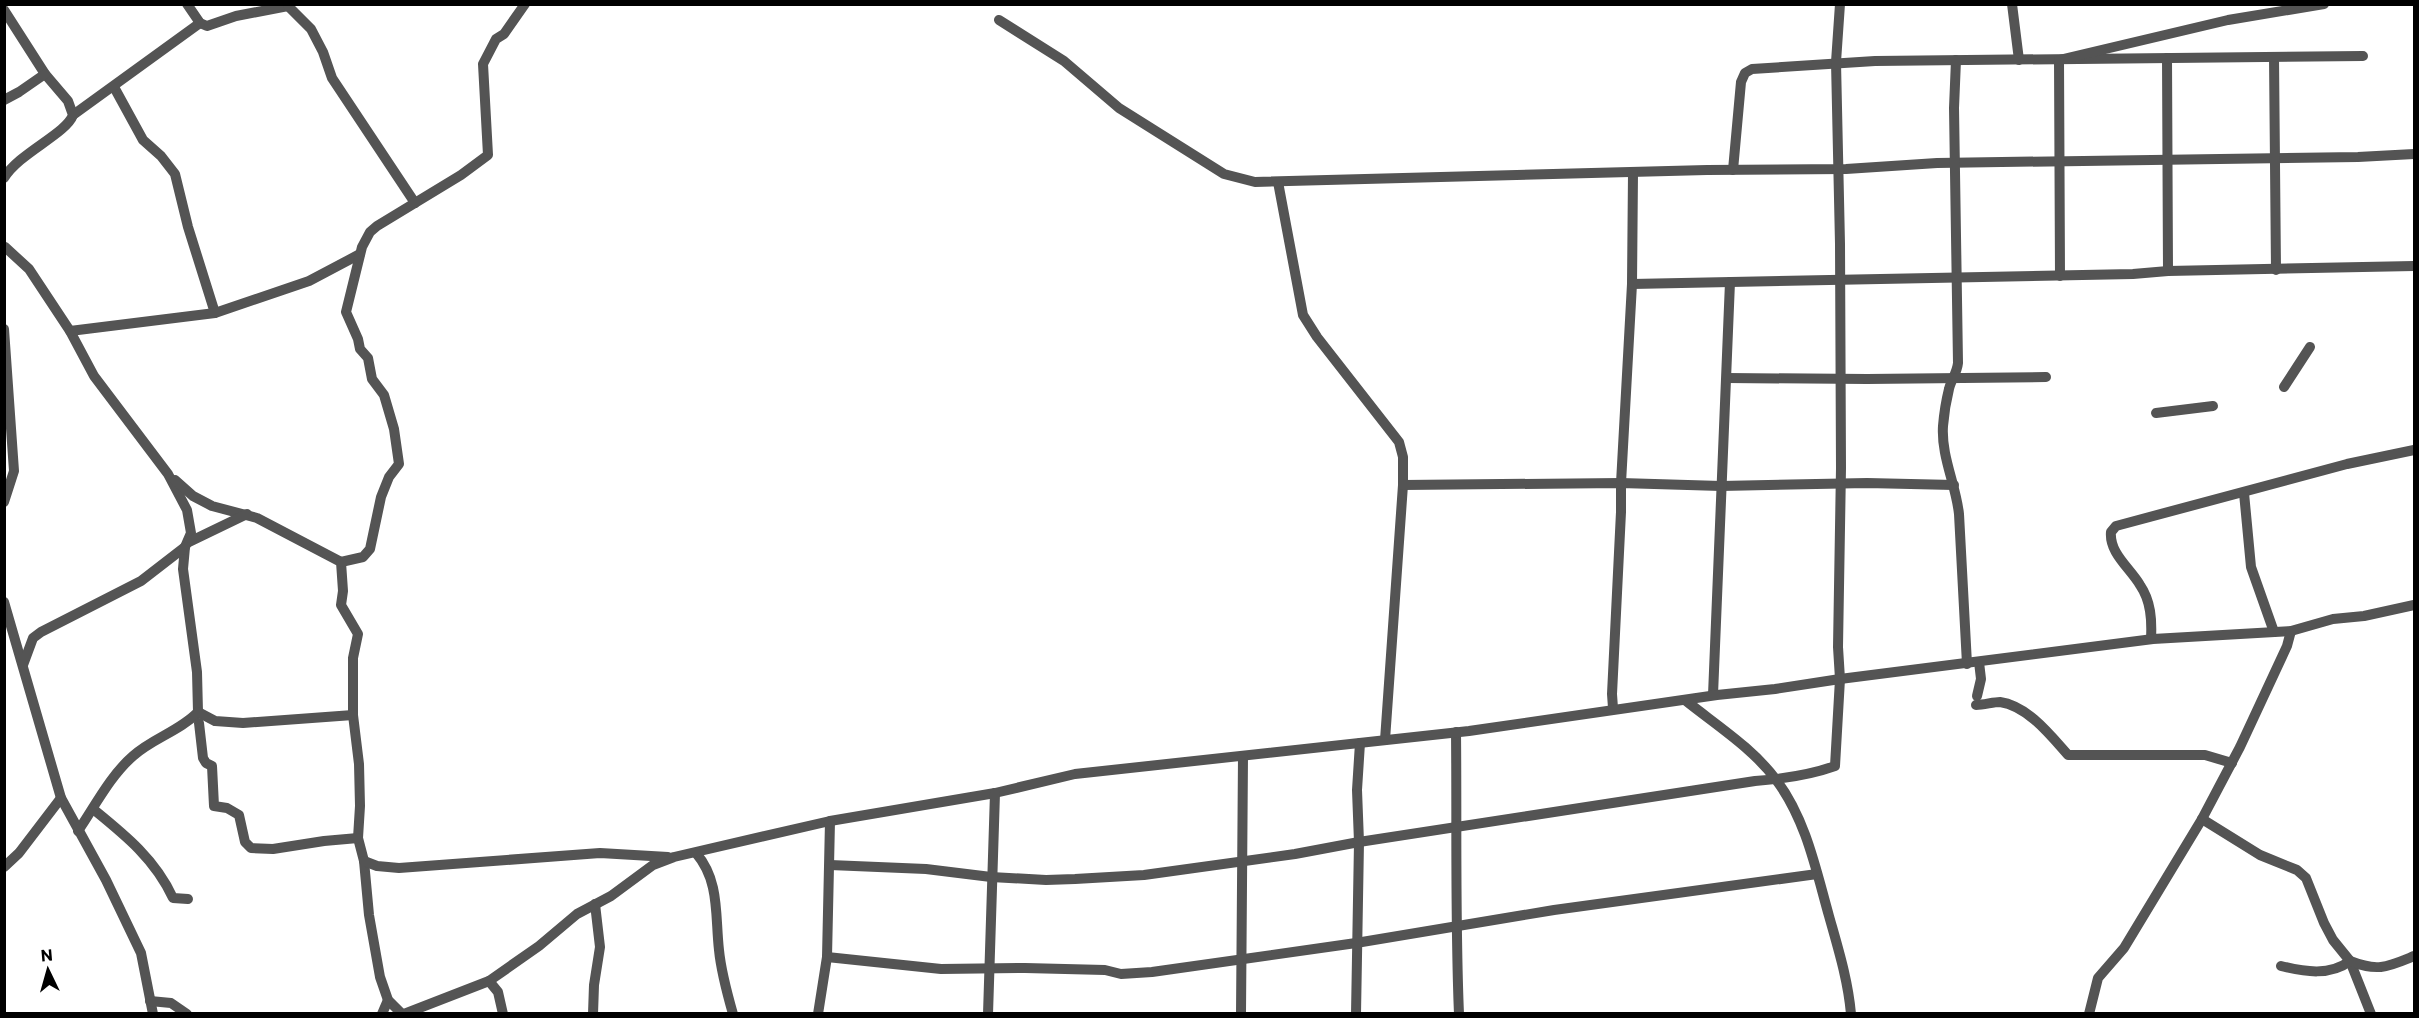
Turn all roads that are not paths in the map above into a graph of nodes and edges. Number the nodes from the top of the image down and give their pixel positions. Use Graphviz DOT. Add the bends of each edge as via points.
graph roads {
  1 [pos="187,4"];
  2 [pos="525,4"];
  3 [pos="1840,4"];
  4 [pos="2012,4"];
  5 [pos="2325,4"];
  6 [pos="289,5"];
  7 [pos="4,10"];
  8 [pos="999,20"];
  9 [pos="200,23"];
  10 [pos="2363,56"];
  11 [pos="2274,57"];
  12 [pos="2167,58"];
  13 [pos="1956,60"];
  14 [pos="2019,60"];
  15 [pos="2059,60"];
  16 [pos="1836,62"];
  17 [pos="45,74"];
  18 [pos="114,87"];
  19 [pos="4,100"];
  20 [pos="73,115"];
  21 [pos="2415,154"];
  22 [pos="2275,158"];
  23 [pos="2167,160"];
  24 [pos="2059,162"];
  25 [pos="1955,165"];
  26 [pos="1734,170"];
  27 [pos="1838,170"];
  28 [pos="1633,173"];
  29 [pos="4,178"];
  30 [pos="1278,182"];
  31 [pos="415,203"];
  32 [pos="4,239"];
  33 [pos="5,247"];
  34 [pos="4,253"];
  35 [pos="360,254"];
  36 [pos="2415,266"];
  37 [pos="2276,270"];
  38 [pos="2168,271"];
  39 [pos="2060,276"];
  40 [pos="1957,278"];
  41 [pos="1839,280"];
  42 [pos="1730,282"];
  43 [pos="1632,284"];
  44 [pos="215,313"];
  45 [pos="4,329"];
  46 [pos="70,331"];
  47 [pos="5,337"];
  48 [pos="2310,347"];
  49 [pos="1727,378"];
  50 [pos="1954,378"];
  51 [pos="2046,378"];
  52 [pos="1840,379"];
  53 [pos="2284,387"];
  54 [pos="2212,406"];
  55 [pos="2156,413"];
  56 [pos="2415,450"];
  57 [pos="168,474"];
  58 [pos="1621,483"];
  59 [pos="1840,483"];
  60 [pos="1403,484"];
  61 [pos="1954,485"];
  62 [pos="1721,486"];
  63 [pos="2244,493"];
  64 [pos="4,502"];
  65 [pos="247,514"];
  66 [pos="187,544"];
  67 [pos="341,562"];
  68 [pos="4,602"];
  69 [pos="2415,604"];
  70 [pos="2290,631"];
  71 [pos="2274,632"];
  72 [pos="2151,639"];
  73 [pos="1979,662"];
  74 [pos="1967,664"];
  75 [pos="22,666"];
  76 [pos="1840,679"];
  77 [pos="1713,695"];
  78 [pos="1684,700"];
  79 [pos="1613,708"];
  80 [pos="354,715"];
  81 [pos="199,718"];
  82 [pos="1456,732"];
  83 [pos="1384,740"];
  84 [pos="1360,743"];
  85 [pos="1244,756"];
  86 [pos="2232,763"];
  87 [pos="1777,780"];
  88 [pos="995,794"];
  89 [pos="61,798"];
  90 [pos="93,809"];
  91 [pos="2202,819"];
  92 [pos="830,821"];
  93 [pos="1458,826"];
  94 [pos="78,831"];
  95 [pos="358,838"];
  96 [pos="1359,842"];
  97 [pos="696,853"];
  98 [pos="674,857"];
  99 [pos="364,861"];
  100 [pos="1243,861"];
  101 [pos="830,866"];
  102 [pos="4,867"];
  103 [pos="1817,874"];
  104 [pos="991,877"];
  105 [pos="188,899"];
  106 [pos="595,904"];
  107 [pos="1456,927"];
  108 [pos="1356,943"];
  109 [pos="2415,956"];
  110 [pos="827,957"];
  111 [pos="1242,960"];
  112 [pos="2350,961"];
  113 [pos="2281,966"];
  114 [pos="989,968"];
  115 [pos="489,981"];
  116 [pos="388,1000"];
  117 [pos="150,1001"];
  118 [pos="153,1014"];
  119 [pos="187,1014"];
  120 [pos="382,1014"];
  121 [pos="403,1014"];
  122 [pos="503,1014"];
  123 [pos="593,1014"];
  124 [pos="733,1014"];
  125 [pos="818,1014"];
  126 [pos="988,1014"];
  127 [pos="1241,1014"];
  128 [pos="1356,1014"];
  129 [pos="1459,1014"];
  130 [pos="1851,1014"];
  131 [pos="2089,1014"];
  132 [pos="2370,1014"];
  1 -- 9 [label="street"];
  2 -- 31 [label="street" via="496,39 483,64 488,155"];
  3 -- 16 [label="street"];
  4 -- 14 [label="street"];
  5 -- 15 [label="street" via="2228,20"];
  6 -- 9 [label="street" via="207,26"];
  6 -- 31 [label="street" via="311,29 332,78"];
  7 -- 17 [label="street"];
  8 -- 30 [label="street" via="1064,61 1119,108 1224,174 1255,182"];
  9 -- 18 [label="street"];
  10 -- 11 [label="street"];
  11 -- 12 [label="street"];
  11 -- 22 [label="street"];
  12 -- 15 [label="street"];
  12 -- 23 [label="street"];
  13 -- 14 [label="street"];
  13 -- 16 [label="street"];
  13 -- 25 [label="street"];
  14 -- 15 [label="street"];
  15 -- 24 [label="street"];
  16 -- 26 [label="street" via="1752,69 1746,74 1741,82"];
  16 -- 27 [label="street"];
  17 -- 19 [label="street"];
  17 -- 20 [label="street" via="68,101"];
  18 -- 20 [label="street"];
  18 -- 44 [label="street" via="143,140 176,174"];
  20 -- 29 [label="street" via="68,124 20,159"];
  21 -- 22 [label="street"];
  22 -- 23 [label="street"];
  22 -- 37 [label="street"];
  23 -- 24 [label="street"];
  23 -- 38 [label="street"];
  24 -- 25 [label="street"];
  24 -- 39 [label="street"];
  25 -- 27 [label="street"];
  25 -- 40 [label="street"];
  26 -- 27 [label="street"];
  26 -- 28 [label="street"];
  27 -- 41 [label="street"];
  28 -- 30 [label="street"];
  28 -- 43 [label="street"];
  30 -- 60 [label="street" via="1303,315 1399,442"];
  31 -- 35 [label="street" via="370,232"];
  32 -- 33 [label="street"];
  33 -- 34 [label="street"];
  33 -- 46 [label="street" via="29,269"];
  35 -- 44 [label="street" via="309,280"];
  35 -- 67 [label="street" via="346,312 360,349 368,358 372,379 384,395 399,464 381,497 370,549 363,557"];
  36 -- 37 [label="street"];
  37 -- 38 [label="street"];
  38 -- 39 [label="street"];
  39 -- 40 [label="street"];
  40 -- 41 [label="street"];
  40 -- 50 [label="street" via="1958,363"];
  41 -- 42 [label="street"];
  41 -- 52 [label="street"];
  42 -- 43 [label="street"];
  42 -- 49 [label="street"];
  43 -- 58 [label="street"];
  44 -- 46 [label="street"];
  45 -- 47 [label="street"];
  46 -- 57 [label="street" via="94,376"];
  47 -- 64 [label="street" via="14,471"];
  48 -- 53 [label="street"];
  49 -- 52 [label="street"];
  49 -- 62 [label="street"];
  50 -- 51 [label="street"];
  50 -- 52 [label="street"];
  50 -- 61 [label="street" via="1943,428"];
  52 -- 59 [label="street"];
  54 -- 55 [label="street"];
  56 -- 63 [label="street" via="2347,464"];
  57 -- 65 [label="street" via="212,506"];
  57 -- 66 [label="street" via="187,510 191,533"];
  58 -- 60 [label="street"];
  58 -- 62 [label="street"];
  58 -- 79 [label="street"];
  59 -- 61 [label="street"];
  59 -- 62 [label="street"];
  59 -- 76 [label="street"];
  60 -- 83 [label="street"];
  61 -- 74 [label="street"];
  62 -- 77 [label="street"];
  63 -- 71 [label="street" via="2251,567"];
  63 -- 72 [label="street" via="2122,523 2112,530 2113,548 2146,595 2152,621"];
  65 -- 66 [label="street"];
  65 -- 67 [label="street"];
  66 -- 75 [label="street" via="141,581 33,638"];
  66 -- 81 [label="street" via="184,584 197,672"];
  67 -- 80 [label="street" via="341,605 358,634 353,658"];
  68 -- 75 [label="street"];
  69 -- 70 [label="street"];
  70 -- 71 [label="street"];
  70 -- 86 [label="street" via="2287,646"];
  71 -- 72 [label="street"];
  72 -- 73 [label="street"];
  73 -- 74 [label="street"];
  73 -- 86 [label="street" via="1977,701 2001,702 2022,711 2068,755 2205,755"];
  74 -- 76 [label="street"];
  75 -- 89 [label="street"];
  76 -- 77 [label="street"];
  76 -- 87 [label="street" via="1835,766"];
  77 -- 78 [label="street"];
  78 -- 79 [label="street"];
  78 -- 87 [label="street" via="1757,758"];
  79 -- 82 [label="street"];
  80 -- 81 [label="street" via="243,723"];
  80 -- 95 [label="street" via="359,764"];
  81 -- 90 [label="street" via="165,733 133,755"];
  81 -- 95 [label="street" via="203,758 212,766 214,806 239,815 248,846 261,850"];
  82 -- 83 [label="street"];
  82 -- 93 [label="street"];
  83 -- 84 [label="street"];
  84 -- 85 [label="street"];
  84 -- 96 [label="street"];
  85 -- 88 [label="street" via="1075,774"];
  85 -- 100 [label="street"];
  86 -- 91 [label="street"];
  87 -- 93 [label="street"];
  87 -- 103 [label="street" via="1795,808"];
  88 -- 92 [label="street"];
  88 -- 104 [label="street"];
  89 -- 94 [label="street"];
  89 -- 102 [label="street"];
  90 -- 94 [label="street"];
  90 -- 105 [label="street" via="136,844 164,878 173,898"];
  91 -- 112 [label="street" via="2306,878 2324,923"];
  91 -- 131 [label="street" via="2124,948 2097,978"];
  92 -- 97 [label="street"];
  92 -- 101 [label="street"];
  93 -- 96 [label="street"];
  93 -- 107 [label="street"];
  94 -- 117 [label="street" via="141,953"];
  95 -- 99 [label="street"];
  96 -- 100 [label="street"];
  96 -- 108 [label="street"];
  97 -- 98 [label="street"];
  97 -- 124 [label="street" via="709,871 716,896 719,952"];
  98 -- 99 [label="street" via="600,854 399,868"];
  98 -- 106 [label="street" via="653,865"];
  99 -- 116 [label="street" via="375,954"];
  100 -- 104 [label="street" via="1144,875 1046,880"];
  100 -- 111 [label="street"];
  101 -- 104 [label="street" via="926,869"];
  101 -- 110 [label="street"];
  103 -- 107 [label="street" via="1554,909"];
  103 -- 130 [label="street" via="1849,988"];
  104 -- 114 [label="street"];
  106 -- 115 [label="street"];
  106 -- 123 [label="street" via="600,947"];
  107 -- 108 [label="street"];
  107 -- 129 [label="street"];
  108 -- 111 [label="street"];
  108 -- 128 [label="street"];
  109 -- 112 [label="street" via="2378,968"];
  110 -- 114 [label="street" via="941,969"];
  110 -- 125 [label="street"];
  111 -- 114 [label="street" via="1127,974 1105,970"];
  111 -- 127 [label="street"];
  112 -- 113 [label="street" via="2340,968 2314,972"];
  112 -- 132 [label="street"];
  114 -- 126 [label="street"];
  115 -- 121 [label="street"];
  115 -- 122 [label="street" via="498,992"];
  116 -- 120 [label="street"];
  116 -- 121 [label="street"];
  117 -- 118 [label="street"];
  117 -- 119 [label="street" via="171,1003"];
}
